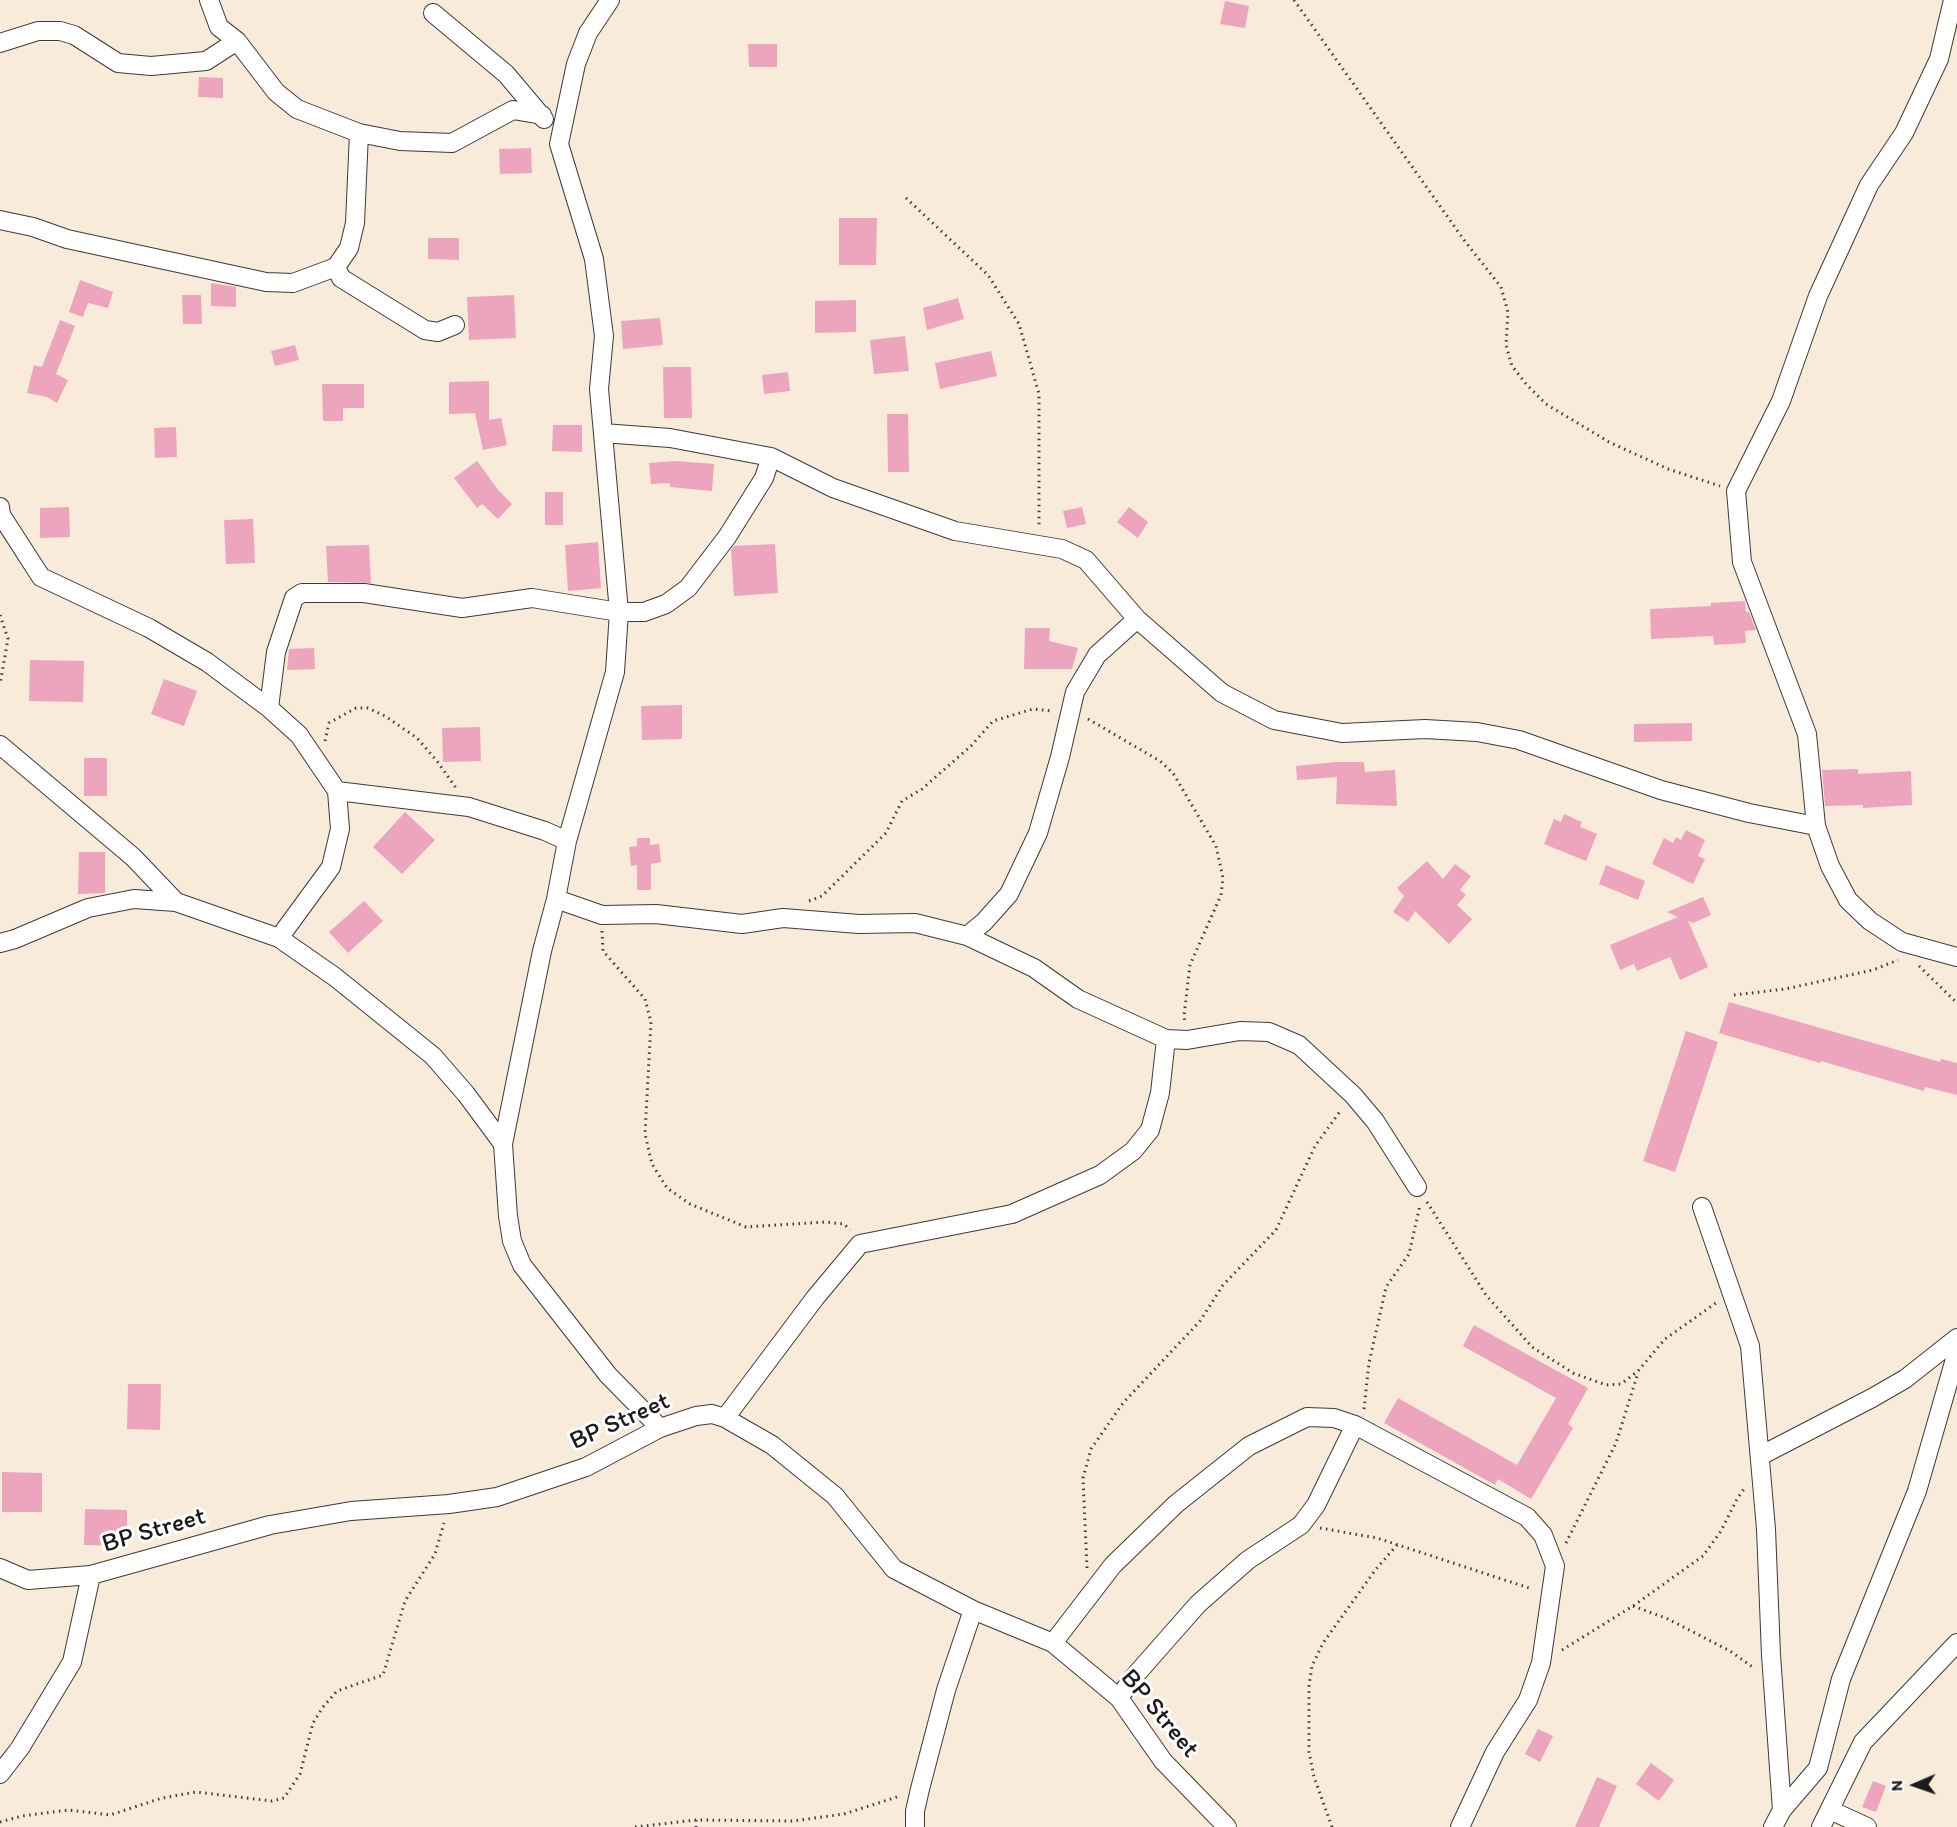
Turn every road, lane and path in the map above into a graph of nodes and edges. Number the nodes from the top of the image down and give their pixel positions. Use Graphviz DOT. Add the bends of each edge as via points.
graph roads {
  1 [pos="209,0"];
  2 [pos="610,0"];
  3 [pos="1293,0"];
  4 [pos="1953,0"];
  5 [pos="433,13"];
  6 [pos="237,41"];
  7 [pos="0,43"];
  8 [pos="542,115"];
  9 [pos="358,133"];
  10 [pos="559,144"];
  11 [pos="906,198"];
  12 [pos="0,220"];
  13 [pos="336,267"];
  14 [pos="456,325"];
  15 [pos="603,433"];
  16 [pos="771,457"];
  17 [pos="1736,491"];
  18 [pos="0,513"];
  19 [pos="1040,544"];
  20 [pos="619,612"];
  21 [pos="0,615"];
  22 [pos="1137,619"];
  23 [pos="0,684"];
  24 [pos="269,708"];
  25 [pos="1069,712"];
  26 [pos="0,745"];
  27 [pos="325,747"];
  28 [pos="337,791"];
  29 [pos="469,807"];
  30 [pos="1816,826"];
  31 [pos="567,841"];
  32 [pos="556,899"];
  33 [pos="176,902"];
  34 [pos="602,915"];
  35 [pos="783,918"];
  36 [pos="967,936"];
  37 [pos="279,938"];
  38 [pos="0,943"];
  39 [pos="1957,957"];
  40 [pos="1900,960"];
  41 [pos="1916,963"];
  42 [pos="1734,994"];
  43 [pos="1957,1003"];
  44 [pos="1166,1039"];
  45 [pos="1187,1040"];
  46 [pos="1353,1095"];
  47 [pos="503,1144"];
  48 [pos="1417,1187"];
  49 [pos="1702,1208"];
  50 [pos="860,1244"];
  51 [pos="1732,1292"];
  52 [pos="1957,1338"];
  53 [pos="1957,1352"];
  54 [pos="1638,1371"];
  55 [pos="726,1418"];
  56 [pos="1358,1427"];
  57 [pos="660,1428"];
  58 [pos="1760,1461"];
  59 [pos="449,1504"];
  60 [pos="1300,1525"];
  61 [pos="1397,1545"];
  62 [pos="1555,1566"];
  63 [pos="0,1568"];
  64 [pos="91,1575"];
  65 [pos="1552,1596"];
  66 [pos="1088,1597"];
  67 [pos="1633,1606"];
  68 [pos="973,1610"];
  69 [pos="1053,1643"];
  70 [pos="1957,1643"];
  71 [pos="1541,1663"];
  72 [pos="1772,1681"];
  73 [pos="1119,1698"];
  74 [pos="0,1774"];
  75 [pos="920,1789"];
  76 [pos="1782,1810"];
  77 [pos="1830,1810"];
  78 [pos="696,1820"];
  79 [pos="0,1822"];
  80 [pos="635,1827"];
  81 [pos="696,1827"];
  82 [pos="915,1827"];
  83 [pos="1227,1827"];
  84 [pos="1332,1827"];
  85 [pos="1460,1827"];
  86 [pos="1773,1827"];
  87 [pos="1821,1827"];
  88 [pos="1867,1827"];
  1 -- 6 [label="street" via="219,27"];
  2 -- 10 [label="street" via="588,33 576,64"];
  3 -- 17 [label="path" via="1501,287 1508,312 1506,345 1512,366 1526,384 1546,404 1609,442 1668,469"];
  4 -- 17 [label="street" via="1939,59 1904,133 1869,185 1818,296 1781,401"];
  5 -- 8 [label="street" via="507,74"];
  6 -- 7 [label="street" via="206,61 150,66 118,63 74,35 60,32 38,31"];
  6 -- 9 [label="street" via="276,92 297,109"];
  8 -- 9 [label="street" via="513,110 452,143 400,141"];
  8 -- 10 [label="street"];
  9 -- 13 [label="street" via="355,223 349,248"];
  10 -- 15 [label="street" via="594,259 604,336 599,389"];
  11 -- 19 [label="path" via="988,275 1019,324 1039,394"];
  12 -- 13 [label="street" via="67,239 266,282 293,283"];
  13 -- 14 [label="street" via="340,278 425,330 438,332"];
  15 -- 16 [label="street" via="670,438"];
  15 -- 20 [label="street"];
  16 -- 19 [label="street" via="833,488 955,531"];
  16 -- 20 [label="street" via="764,478 727,537 688,588 666,604 644,612"];
  17 -- 30 [label="street" via="1742,562 1807,734"];
  18 -- 24 [label="street" via="41,577 149,628 207,662"];
  19 -- 22 [label="street" via="1086,560"];
  20 -- 24 [label="street" via="532,598 462,608 364,593 302,594 294,597 276,652"];
  20 -- 31 [label="street" via="615,672"];
  21 -- 23 [label="path" via="8,639"];
  22 -- 25 [label="street" via="1097,655 1075,692"];
  22 -- 30 [label="street" via="1222,693 1274,720 1342,733 1425,729 1477,732 1519,740 1661,790"];
  24 -- 28 [label="street" via="299,735"];
  25 -- 35 [label="path" via="1033,709 993,721 971,747 902,801 886,833 837,883 822,896 792,908"];
  25 -- 36 [label="street" via="1038,832 1009,894"];
  25 -- 45 [label="path" via="1090,719 1160,761 1173,773 1216,846 1223,878 1221,895 1190,965 1184,1016"];
  26 -- 33 [label="street" via="133,857"];
  27 -- 29 [label="path" via="329,723 356,708 368,708 417,738"];
  28 -- 29 [label="street"];
  28 -- 37 [label="street" via="340,829 331,867"];
  29 -- 31 [label="street"];
  30 -- 39 [label="street" via="1830,866 1848,900 1870,921 1902,942"];
  31 -- 32 [label="street"];
  32 -- 34 [label="street"];
  32 -- 47 [label="street"];
  33 -- 37 [label="street"];
  33 -- 38 [label="street" via="134,899 88,908"];
  34 -- 35 [label="street" via="656,914 742,924"];
  34 -- 50 [label="path" via="603,951 645,999 651,1022 645,1134 652,1164 667,1188 690,1204 746,1227 843,1224"];
  35 -- 36 [label="street" via="859,924 915,923"];
  36 -- 44 [label="street" via="1034,968 1078,999"];
  37 -- 47 [label="street" via="335,977 433,1056"];
  40 -- 42 [label="path" via="1873,970 1785,989"];
  41 -- 43 [label="path"];
  44 -- 45 [label="street"];
  44 -- 50 [label="street" via="1160,1093 1149,1130 1133,1151 1100,1175 1012,1214"];
  45 -- 46 [label="street" via="1240,1031 1269,1032 1299,1046"];
  46 -- 48 [label="street" via="1375,1121"];
  46 -- 66 [label="path" via="1315,1146 1276,1230 1223,1286 1200,1321 1123,1403 1091,1449 1083,1478"];
  47 -- 57 [label="street" via="508,1216 512,1241 522,1264 608,1375"];
  49 -- 51 [label="street"];
  50 -- 55 [label="street"];
  51 -- 54 [label="path" via="1665,1339"];
  51 -- 58 [label="street" via="1750,1346"];
  52 -- 58 [label="street" via="1905,1379"];
  53 -- 76 [label="street" via="1917,1491 1841,1679 1818,1768"];
  54 -- 56 [label="path" via="1621,1384 1606,1385 1573,1373 1532,1347 1486,1295 1423,1196 1409,1254 1386,1287"];
  54 -- 62 [label="path" via="1616,1443"];
  55 -- 57 [label="street, BP Street" via="712,1414 696,1416"];
  55 -- 68 [label="street, BP Street" via="772,1445 835,1496 894,1569"];
  56 -- 60 [label="street" via="1316,1505"];
  56 -- 62 [label="street" via="1527,1517 1543,1535"];
  56 -- 66 [label="street" via="1334,1418 1307,1417 1249,1446 1176,1504 1113,1565"];
  57 -- 59 [label="street, BP Street" via="586,1467 497,1497"];
  58 -- 67 [label="path" via="1703,1556"];
  58 -- 72 [label="street"];
  59 -- 64 [label="street, BP Street" via="351,1511 270,1525"];
  59 -- 79 [label="path" via="435,1554 405,1601 383,1675 337,1691 323,1707 313,1723 300,1774 284,1798 272,1802 196,1792 110,1815 69,1810"];
  60 -- 61 [label="path"];
  60 -- 73 [label="street" via="1248,1560 1198,1604"];
  61 -- 65 [label="path"];
  61 -- 84 [label="path" via="1323,1643 1312,1666 1309,1752"];
  62 -- 65 [label="street"];
  63 -- 64 [label="street, BP Street" via="28,1580"];
  64 -- 74 [label="street" via="72,1662"];
  65 -- 71 [label="street"];
  66 -- 69 [label="street"];
  67 -- 71 [label="path"];
  67 -- 72 [label="path" via="1730,1651"];
  68 -- 69 [label="street, BP Street"];
  68 -- 75 [label="street" via="946,1690"];
  69 -- 73 [label="street, BP Street"];
  70 -- 77 [label="street" via="1863,1742"];
  71 -- 85 [label="street" via="1528,1700 1495,1752"];
  72 -- 76 [label="street"];
  73 -- 83 [label="street, BP Street" via="1163,1761"];
  75 -- 78 [label="path" via="844,1814 793,1821"];
  75 -- 82 [label="street"];
  76 -- 86 [label="street"];
  77 -- 87 [label="street"];
  77 -- 88 [label="street"];
  78 -- 80 [label="path"];
  78 -- 81 [label="path"];
}
